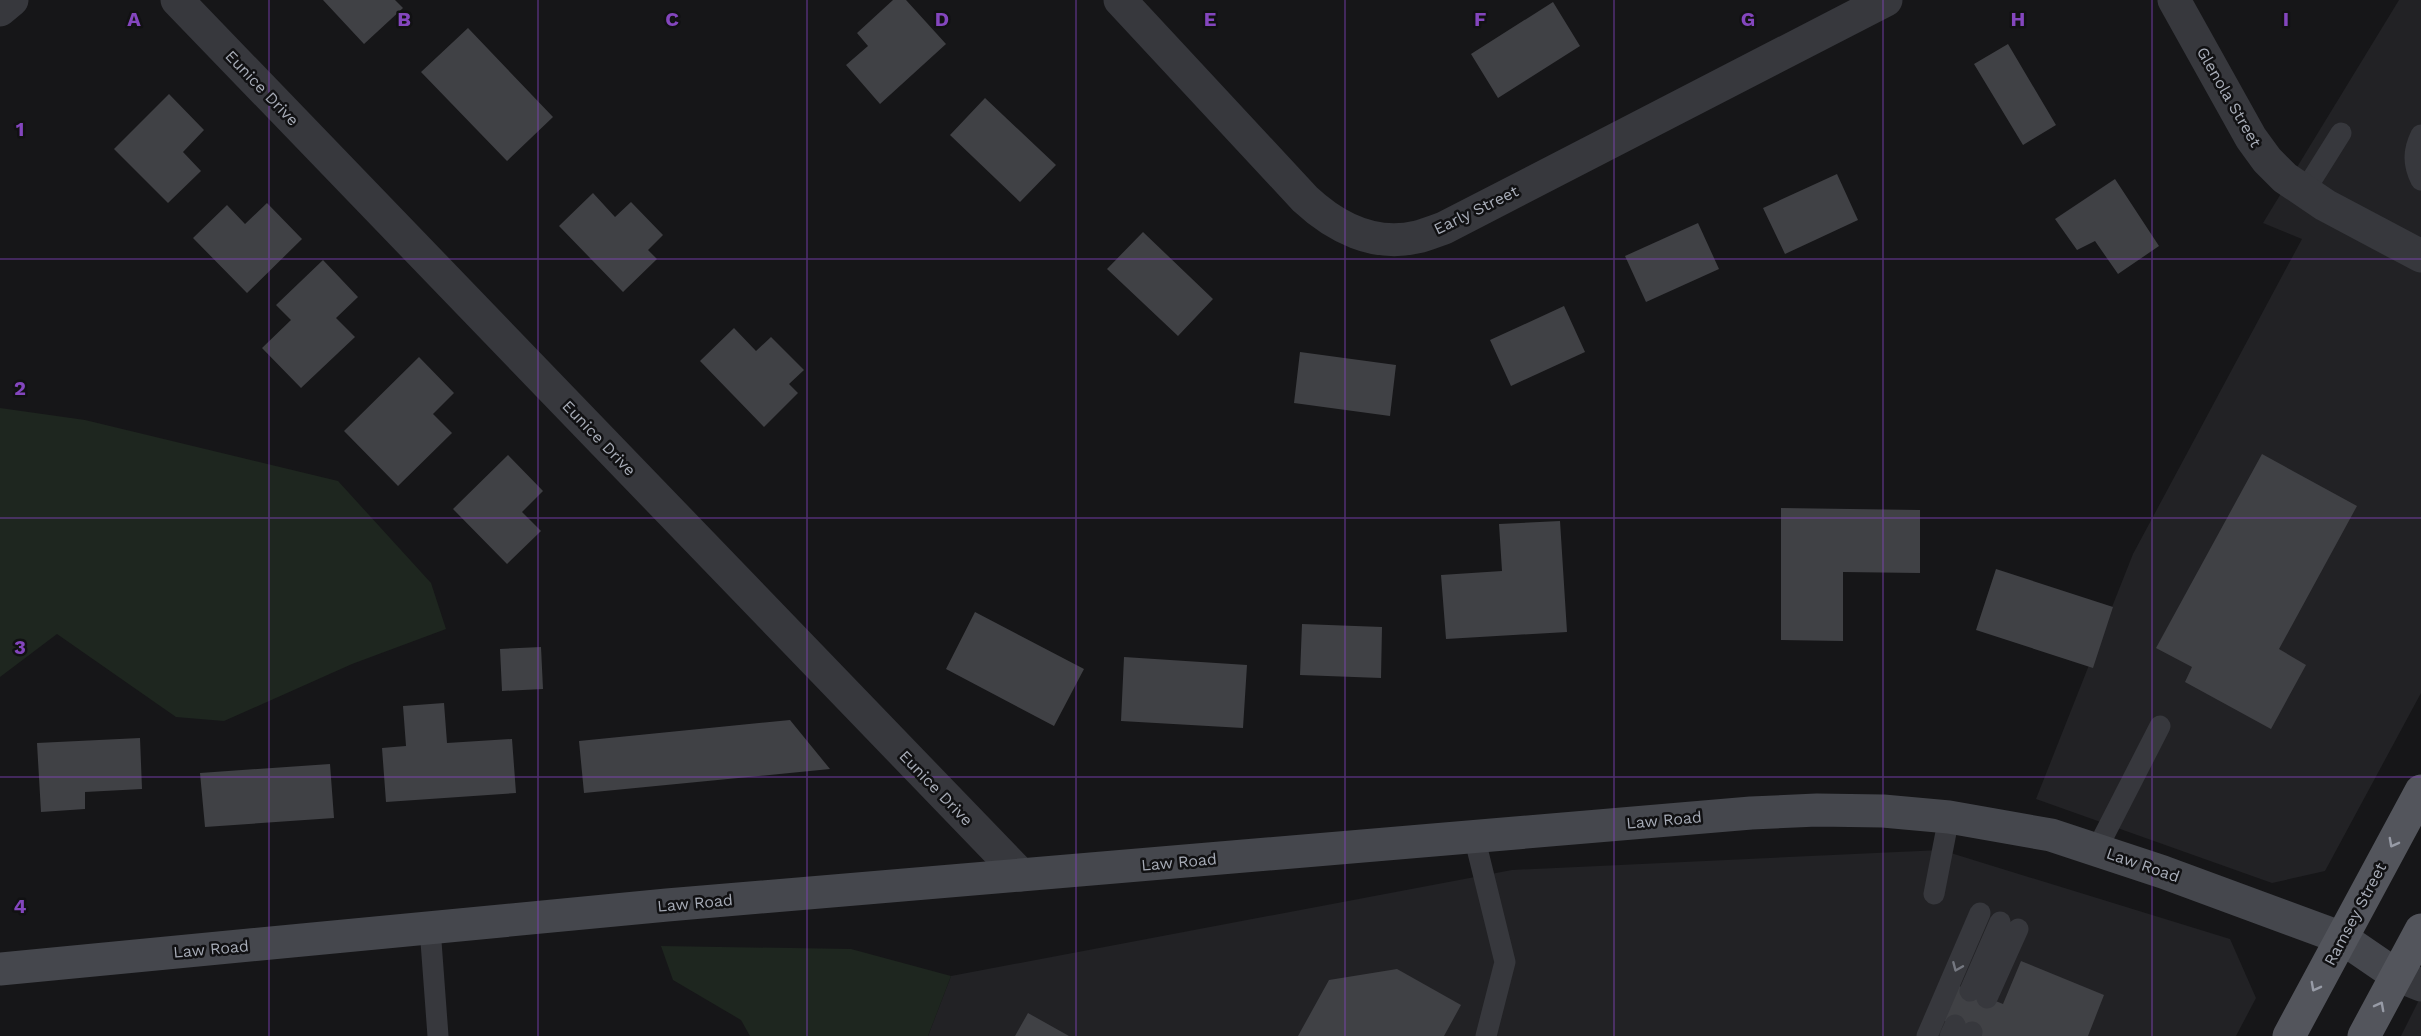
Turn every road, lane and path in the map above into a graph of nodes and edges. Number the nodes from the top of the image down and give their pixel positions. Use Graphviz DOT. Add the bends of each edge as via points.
graph roads {
  1 [pos="12,0"];
  2 [pos="177,0"];
  3 [pos="1120,0"];
  4 [pos="1886,0"];
  5 [pos="2174,0"];
  6 [pos="0,10"];
  7 [pos="2341,133"];
  8 [pos="2421,135"];
  9 [pos="2421,180"];
  10 [pos="2304,192"];
  11 [pos="2421,256"];
  12 [pos="2160,726"];
  13 [pos="2421,791"];
  14 [pos="1949,817"];
  15 [pos="1474,836"];
  16 [pos="2097,849"];
  17 [pos="1021,875"];
  18 [pos="1934,894"];
  19 [pos="1980,913"];
  20 [pos="2009,925"];
  21 [pos="430,928"];
  22 [pos="2421,930"];
  23 [pos="2342,938"];
  24 [pos="0,969"];
  25 [pos="2409,980"];
  26 [pos="1979,994"];
  27 [pos="438,1036"];
  28 [pos="1486,1036"];
  29 [pos="1927,1036"];
  30 [pos="2289,1036"];
  31 [pos="2364,1036"];
  1 -- 6 [label="street"];
  2 -- 17 [label="street, Eunice Drive"];
  3 -- 4 [label="street, Early Street" via="1323,216 1367,236 1391,239 1416,237 1444,228"];
  5 -- 10 [label="street, Glenola Street" via="2251,138 2267,160"];
  7 -- 10 [label="lane"];
  8 -- 9 [label="lane" via="2414,163"];
  10 -- 11 [label="street, Glenola Street"];
  12 -- 16 [label="lane"];
  13 -- 23 [label="main road, Ramsey Street, one-way"];
  14 -- 15 [label="street, Law Road" via="1817,810"];
  14 -- 16 [label="street, Law Road"];
  14 -- 18 [label="lane"];
  15 -- 17 [label="street, Law Road"];
  15 -- 28 [label="lane" via="1505,962"];
  16 -- 23 [label="street, Law Road"];
  17 -- 21 [label="street, Law Road"];
  19 -- 29 [label="lane, one-way"];
  20 -- 26 [label="lane"];
  21 -- 24 [label="street, Law Road"];
  21 -- 27 [label="lane"];
  22 -- 25 [label="main road"];
  23 -- 25 [label="street, Law Road"];
  23 -- 30 [label="main road, Ramsey Street, one-way"];
  31 -- 25 [label="main road, one-way"];
}
